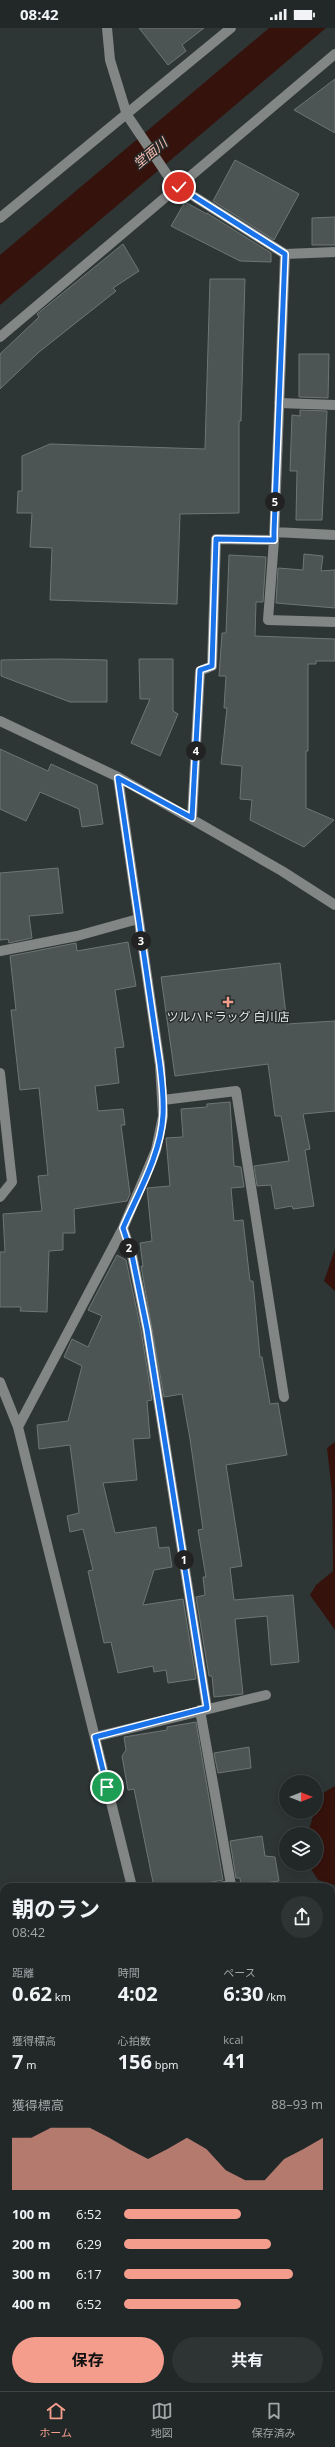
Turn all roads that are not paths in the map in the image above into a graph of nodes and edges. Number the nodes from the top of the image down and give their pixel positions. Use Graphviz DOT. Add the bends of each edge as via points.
graph roads {
  1 [pos="107,28"];
  2 [pos="231,28"];
  3 [pos="335,54"];
  4 [pos="127,115"];
  5 [pos="179,187"];
  6 [pos="0,218"];
  7 [pos="335,252"];
  8 [pos="285,254"];
  9 [pos="0,337"];
  10 [pos="279,403"];
  11 [pos="335,405"];
  12 [pos="335,535"];
  13 [pos="274,536"];
  14 [pos="335,622"];
  15 [pos="0,722"];
  16 [pos="118,778"];
  17 [pos="192,818"];
  18 [pos="335,904"];
  19 [pos="138,919"];
  20 [pos="0,951"];
  21 [pos="0,1080"];
  22 [pos="163,1100"];
  23 [pos="0,1196"];
  24 [pos="123,1228"];
  25 [pos="0,1382"];
  26 [pos="284,1397"];
  27 [pos="18,1427"];
  28 [pos="266,1695"];
  29 [pos="204,1709"];
  30 [pos="95,1737"];
  31 [pos="131,1883"];
  32 [pos="231,1883"];
  1 -- 4 [label="street" via="110,60"];
  2 -- 4 [label="street"];
  3 -- 5 [label="street"];
  4 -- 5 [label="street" via="170,179"];
  4 -- 6 [label="street"];
  5 -- 8 [label="street"];
  5 -- 9 [label="street"];
  7 -- 8 [label="street"];
  8 -- 10 [label="street"];
  10 -- 11 [label="street"];
  10 -- 13 [label="street"];
  12 -- 13 [label="street"];
  13 -- 14 [label="street" via="268,620"];
  13 -- 17 [label="street" via="216,539 212,666 200,670"];
  15 -- 16 [label="street"];
  16 -- 17 [label="street"];
  16 -- 19 [label="street"];
  17 -- 18 [label="street"];
  19 -- 20 [label="street" via="77,936"];
  19 -- 22 [label="street"];
  21 -- 23 [label="street" via="12,1182"];
  22 -- 24 [label="street" via="163,1116 156,1150"];
  22 -- 26 [label="street" via="236,1091"];
  24 -- 27 [label="street"];
  24 -- 29 [label="street" via="132,1255 147,1329"];
  25 -- 27 [label="street"];
  27 -- 30 [label="street"];
  28 -- 29 [label="street"];
  29 -- 30 [label="street"];
  29 -- 32 [label="street"];
  30 -- 31 [label="street"];
}
